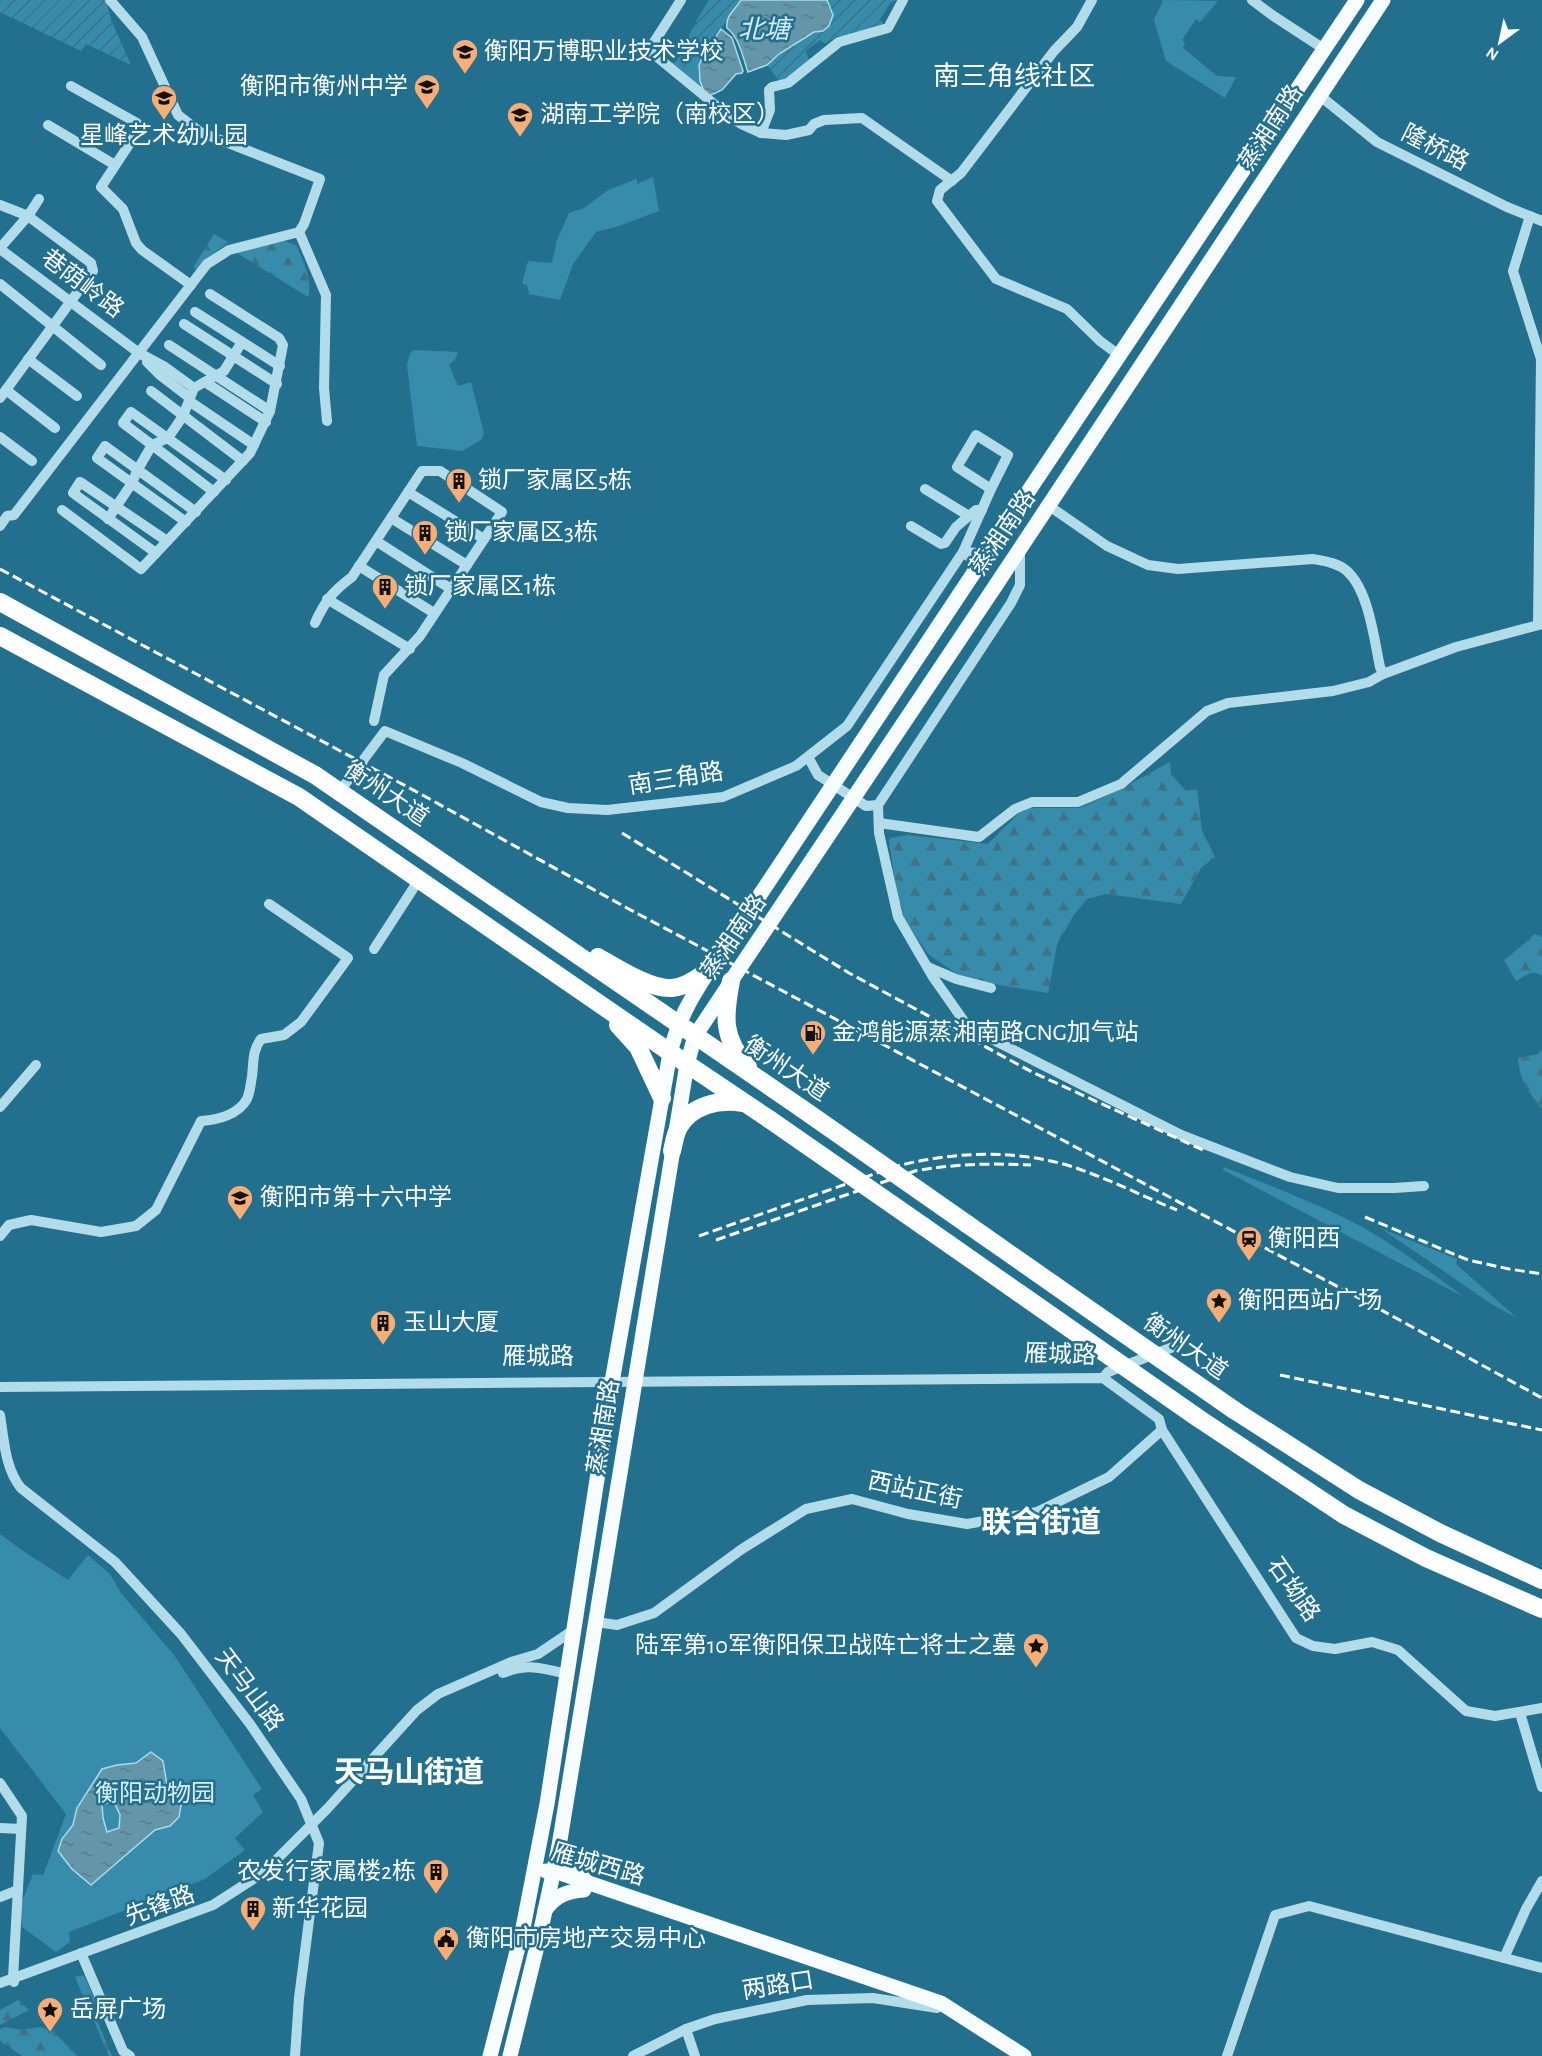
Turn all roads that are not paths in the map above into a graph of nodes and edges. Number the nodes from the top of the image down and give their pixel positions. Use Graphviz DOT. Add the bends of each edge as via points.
graph roads {
  1 [pos="110,0"];
  2 [pos="681,0"];
  3 [pos="903,0"];
  4 [pos="1092,0"];
  5 [pos="1252,0"];
  6 [pos="1357,0"];
  7 [pos="1383,0"];
  8 [pos="1324,48"];
  9 [pos="71,86"];
  10 [pos="1319,96"];
  11 [pos="48,125"];
  12 [pos="761,133"];
  13 [pos="115,165"];
  14 [pos="951,181"];
  15 [pos="39,199"];
  16 [pos="0,205"];
  17 [pos="28,216"];
  18 [pos="1530,216"];
  19 [pos="1542,221"];
  20 [pos="299,232"];
  21 [pos="0,248"];
  22 [pos="0,284"];
  23 [pos="191,285"];
  24 [pos="210,294"];
  25 [pos="70,301"];
  26 [pos="195,312"];
  27 [pos="184,324"];
  28 [pos="52,326"];
  29 [pos="242,342"];
  30 [pos="170,345"];
  31 [pos="139,353"];
  32 [pos="1119,355"];
  33 [pos="234,356"];
  34 [pos="28,359"];
  35 [pos="101,365"];
  36 [pos="280,366"];
  37 [pos="217,376"];
  38 [pos="206,382"];
  39 [pos="277,384"];
  40 [pos="150,391"];
  41 [pos="3,394"];
  42 [pos="191,395"];
  43 [pos="77,396"];
  44 [pos="270,411"];
  45 [pos="183,416"];
  46 [pos="266,422"];
  47 [pos="327,422"];
  48 [pos="55,428"];
  49 [pos="0,437"];
  50 [pos="168,438"];
  51 [pos="152,445"];
  52 [pos="254,445"];
  53 [pos="32,461"];
  54 [pos="243,461"];
  55 [pos="138,469"];
  56 [pos="226,480"];
  57 [pos="132,483"];
  58 [pos="925,489"];
  59 [pos="991,489"];
  60 [pos="214,492"];
  61 [pos="408,492"];
  62 [pos="1049,506"];
  63 [pos="117,507"];
  64 [pos="62,510"];
  65 [pos="982,510"];
  66 [pos="196,512"];
  67 [pos="969,516"];
  68 [pos="391,518"];
  69 [pos="108,519"];
  70 [pos="186,522"];
  71 [pos="0,526"];
  72 [pos="911,526"];
  73 [pos="484,539"];
  74 [pos="167,541"];
  75 [pos="375,541"];
  76 [pos="1020,550"];
  77 [pos="989,551"];
  78 [pos="963,552"];
  79 [pos="156,553"];
  80 [pos="467,565"];
  81 [pos="359,566"];
  82 [pos="975,571"];
  83 [pos="996,585"];
  84 [pos="1020,585"];
  85 [pos="451,589"];
  86 [pos="327,599"];
  87 [pos="0,602"];
  88 [pos="434,614"];
  89 [pos="315,623"];
  90 [pos="1540,624"];
  91 [pos="0,636"];
  92 [pos="410,649"];
  93 [pos="1383,674"];
  94 [pos="374,721"];
  95 [pos="808,757"];
  96 [pos="340,791"];
  97 [pos="878,805"];
  98 [pos="879,823"];
  99 [pos="420,878"];
  100 [pos="269,904"];
  101 [pos="536,926"];
  102 [pos="374,949"];
  103 [pos="581,958"];
  104 [pos="928,967"];
  105 [pos="710,970"];
  106 [pos="639,978"];
  107 [pos="567,981"];
  108 [pos="731,981"];
  109 [pos="991,988"];
  110 [pos="599,1004"];
  111 [pos="657,1010"];
  112 [pos="678,1024"];
  113 [pos="695,1036"];
  114 [pos="670,1053"];
  115 [pos="687,1064"];
  116 [pos="36,1065"];
  117 [pos="759,1079"];
  118 [pos="662,1098"];
  119 [pos="745,1103"];
  120 [pos="0,1107"];
  121 [pos="672,1151"];
  122 [pos="1424,1186"];
  123 [pos="0,1236"];
  124 [pos="1173,1347"];
  125 [pos="1104,1377"];
  126 [pos="613,1380"];
  127 [pos="634,1380"];
  128 [pos="0,1381"];
  129 [pos="0,1387"];
  130 [pos="0,1415"];
  131 [pos="1162,1430"];
  132 [pos="0,1446"];
  133 [pos="1359,1490"];
  134 [pos="1344,1515"];
  135 [pos="1440,1533"];
  136 [pos="1426,1558"];
  137 [pos="1542,1580"];
  138 [pos="1542,1608"];
  139 [pos="596,1622"];
  140 [pos="575,1629"];
  141 [pos="567,1674"];
  142 [pos="1542,1708"];
  143 [pos="1520,1713"];
  144 [pos="0,1783"];
  145 [pos="1542,1787"];
  146 [pos="0,1828"];
  147 [pos="21,1829"];
  148 [pos="310,1829"];
  149 [pos="559,1846"];
  150 [pos="534,1871"];
  151 [pos="553,1875"];
  152 [pos="1542,1881"];
  153 [pos="586,1886"];
  154 [pos="18,1890"];
  155 [pos="0,1897"];
  156 [pos="545,1910"];
  157 [pos="82,1955"];
  158 [pos="1504,1958"];
  159 [pos="1542,1968"];
  160 [pos="14,1980"];
  161 [pos="0,1983"];
  162 [pos="0,1988"];
  163 [pos="937,2008"];
  164 [pos="686,2029"];
  165 [pos="130,2056"];
  166 [pos="289,2056"];
  167 [pos="295,2056"];
  168 [pos="490,2056"];
  169 [pos="510,2056"];
  170 [pos="633,2056"];
  171 [pos="695,2056"];
  172 [pos="1011,2056"];
  173 [pos="1024,2056"];
  174 [pos="1227,2056"];
  1 -- 20 [label="street" via="142,38 178,115 200,132 320,179"];
  2 -- 12 [label="street" via="651,52 730,117"];
  3 -- 12 [label="street" via="888,28 839,42 788,83 772,87 770,110"];
  4 -- 14 [label="street" via="1077,27"];
  5 -- 8 [label="street"];
  6 -- 8 [label="main road, 蒸湘南路"];
  7 -- 10 [label="main road, 蒸湘南路"];
  8 -- 32 [label="main road, 蒸湘南路"];
  9 -- 13 [label="street" via="137,123 134,137"];
  10 -- 18 [label="street, 隆桥路" via="1377,142"];
  10 -- 62 [label="main road, 蒸湘南路"];
  11 -- 13 [label="street"];
  12 -- 14 [label="street" via="786,135 809,130 824,120 862,118"];
  13 -- 23 [label="street" via="101,187 123,209 136,243"];
  14 -- 32 [label="street" via="940,190 937,201 996,279 1067,309"];
  15 -- 17 [label="street"];
  16 -- 17 [label="street"];
  17 -- 21 [label="street"];
  17 -- 25 [label="street" via="91,263 93,271"];
  18 -- 19 [label="street, 隆桥路"];
  18 -- 90 [label="street" via="1513,271 1540,358"];
  20 -- 23 [label="street" via="229,250 207,264"];
  20 -- 47 [label="street" via="326,295"];
  21 -- 25 [label="street, 巷荫岭路"];
  22 -- 28 [label="street"];
  23 -- 31 [label="street"];
  24 -- 36 [label="street" via="279,338 284,345"];
  25 -- 28 [label="street"];
  25 -- 31 [label="street, 巷荫岭路"];
  26 -- 29 [label="street"];
  27 -- 33 [label="street"];
  28 -- 34 [label="street"];
  28 -- 35 [label="street"];
  29 -- 33 [label="street"];
  29 -- 36 [label="street"];
  30 -- 37 [label="street"];
  31 -- 42 [label="street, 巷荫岭路" via="160,375"];
  31 -- 71 [label="street" via="14,515 7,516"];
  32 -- 77 [label="main road, 蒸湘南路"];
  33 -- 37 [label="street"];
  33 -- 39 [label="street"];
  34 -- 41 [label="street"];
  34 -- 43 [label="street"];
  36 -- 39 [label="street"];
  37 -- 38 [label="street"];
  37 -- 44 [label="street"];
  38 -- 42 [label="street"];
  38 -- 46 [label="street"];
  39 -- 44 [label="street"];
  40 -- 45 [label="street"];
  41 -- 48 [label="street"];
  42 -- 45 [label="street"];
  42 -- 52 [label="street, 巷荫岭路"];
  44 -- 46 [label="street"];
  45 -- 50 [label="street"];
  45 -- 54 [label="street"];
  46 -- 52 [label="street"];
  49 -- 53 [label="street"];
  50 -- 51 [label="street"];
  50 -- 51 [label="street" via="131,412 123,423"];
  50 -- 56 [label="street"];
  51 -- 55 [label="street"];
  51 -- 60 [label="street"];
  52 -- 54 [label="street"];
  54 -- 56 [label="street"];
  55 -- 57 [label="street"];
  55 -- 57 [label="street" via="105,446 97,458"];
  55 -- 66 [label="street"];
  56 -- 60 [label="street"];
  57 -- 63 [label="street"];
  57 -- 70 [label="street"];
  58 -- 67 [label="street"];
  59 -- 59 [label="street, 南三角路" via="957,467 976,435 1008,455"];
  59 -- 65 [label="street, 南三角路"];
  60 -- 66 [label="street"];
  61 -- 68 [label="street"];
  61 -- 73 [label="street"];
  61 -- 73 [label="street" via="422,471 440,471 502,513"];
  62 -- 76 [label="main road, 蒸湘南路"];
  62 -- 93 [label="street" via="1107,546 1148,565 1178,569 1328,561 1347,572 1365,598"];
  63 -- 69 [label="street"];
  63 -- 69 [label="street" via="80,482 73,494"];
  63 -- 74 [label="street"];
  64 -- 79 [label="street" via="141,569"];
  65 -- 67 [label="street"];
  65 -- 78 [label="street, 南三角路"];
  66 -- 70 [label="street"];
  67 -- 72 [label="street" via="941,544"];
  68 -- 75 [label="street"];
  68 -- 80 [label="street"];
  69 -- 79 [label="street"];
  70 -- 74 [label="street"];
  73 -- 80 [label="street"];
  74 -- 79 [label="street"];
  75 -- 81 [label="street"];
  75 -- 85 [label="street"];
  76 -- 83 [label="main road, 蒸湘南路"];
  76 -- 84 [label="street"];
  77 -- 78 [label="street"];
  77 -- 82 [label="main road, 蒸湘南路"];
  78 -- 82 [label="street" via="973,560"];
  78 -- 95 [label="street, 南三角路" via="847,726"];
  80 -- 85 [label="street"];
  81 -- 86 [label="street"];
  81 -- 88 [label="street"];
  82 -- 105 [label="main road, 蒸湘南路, bridge"];
  83 -- 84 [label="street" via="1010,579"];
  83 -- 108 [label="main road, 蒸湘南路, bridge"];
  84 -- 97 [label="street"];
  85 -- 88 [label="street"];
  86 -- 89 [label="street"];
  86 -- 92 [label="street"];
  87 -- 96 [label="highway, 衡州大道"];
  88 -- 92 [label="street"];
  90 -- 93 [label="street" via="1456,647"];
  91 -- 99 [label="highway" via="299,797"];
  92 -- 94 [label="street" via="384,675"];
  93 -- 98 [label="street" via="1369,682 1333,691 1228,703 1207,711 1121,784 1078,802 1032,802 979,837"];
  95 -- 96 [label="street, 南三角路" via="796,766 723,797 607,810 568,808 541,802 385,731"];
  95 -- 97 [label="street" via="818,775 866,806"];
  96 -- 101 [label="highway, 衡州大道"];
  97 -- 98 [label="street"];
  98 -- 104 [label="street" via="898,917"];
  99 -- 102 [label="street"];
  99 -- 107 [label="highway"];
  100 -- 123 [label="street" via="348,958 301,1022 284,1035 261,1040 254,1049 247,1100 231,1114 201,1121 156,1210 136,1226 100,1232 31,1220 9,1225"];
  101 -- 103 [label="highway, 衡州大道"];
  101 -- 106 [label="highway"];
  103 -- 107 [label="highway" via="586,968 583,978"];
  103 -- 111 [label="highway, 衡州大道"];
  104 -- 109 [label="street"];
  104 -- 122 [label="street" via="968,1027 1181,1136 1290,1178 1338,1188"];
  105 -- 106 [label="highway" via="687,984 671,988 656,987"];
  105 -- 112 [label="main road, 蒸湘南路"];
  106 -- 111 [label="highway"];
  107 -- 110 [label="highway"];
  108 -- 113 [label="main road, 蒸湘南路"];
  108 -- 117 [label="highway" via="726,1009 730,1042"];
  110 -- 114 [label="highway"];
  110 -- 118 [label="highway" via="638,1047"];
  111 -- 112 [label="highway, 衡州大道"];
  112 -- 113 [label="highway, 衡州大道"];
  112 -- 114 [label="main road, 蒸湘南路"];
  113 -- 115 [label="main road, 蒸湘南路"];
  113 -- 117 [label="highway, 衡州大道"];
  114 -- 115 [label="highway"];
  114 -- 118 [label="main road, 蒸湘南路"];
  115 -- 119 [label="highway"];
  115 -- 121 [label="main road, 蒸湘南路"];
  116 -- 120 [label="street"];
  117 -- 133 [label="highway, 衡州大道, bridge" via="1234,1410"];
  118 -- 126 [label="main road, 蒸湘南路"];
  119 -- 121 [label="highway" via="713,1102 691,1113 679,1128"];
  119 -- 134 [label="highway, bridge"];
  121 -- 127 [label="main road, 蒸湘南路"];
  124 -- 125 [label="street"];
  125 -- 127 [label="street, 雁城路"];
  125 -- 131 [label="street, 雁城路" via="1159,1419"];
  126 -- 127 [label="street, 雁城路"];
  126 -- 128 [label="street, 雁城路"];
  126 -- 129 [label="street, 雁城路"];
  126 -- 140 [label="main road, 蒸湘南路"];
  127 -- 139 [label="main road, 蒸湘南路"];
  130 -- 148 [label="street, 天马山路" via="15,1481 115,1562 181,1634 302,1799"];
  131 -- 139 [label="street, 西站正街" via="1108,1478 1037,1512 967,1524 852,1499 806,1509 742,1549 654,1613 617,1624"];
  131 -- 143 [label="street, 石坳路" via="1296,1638 1312,1646 1335,1648 1372,1642 1398,1650 1466,1711 1495,1716"];
  132 -- 148 [label="street, 天马山路" via="10,1484 110,1566 176,1639 245,1727"];
  133 -- 134 [label="highway" via="1358,1507"];
  133 -- 135 [label="highway, 衡州大道"];
  134 -- 136 [label="highway"];
  135 -- 136 [label="highway" via="1424,1533 1420,1538 1420,1550"];
  135 -- 137 [label="highway, 衡州大道"];
  136 -- 138 [label="highway"];
  139 -- 149 [label="main road, 蒸湘南路"];
  140 -- 141 [label="main road, 蒸湘南路"];
  140 -- 148 [label="street" via="538,1654 438,1694 417,1710"];
  141 -- 148 [label="street" via="538,1666 514,1668 440,1699"];
  141 -- 150 [label="main road, 蒸湘南路"];
  142 -- 143 [label="street, 石坳路"];
  143 -- 145 [label="street"];
  144 -- 147 [label="street" via="22,1816"];
  146 -- 147 [label="street"];
  147 -- 154 [label="street"];
  148 -- 157 [label="street, 先锋路" via="269,1875 213,1909"];
  148 -- 166 [label="street, 天马山路" via="314,1844 311,1880"];
  148 -- 167 [label="street, 天马山路" via="319,1843"];
  149 -- 151 [label="main road, 蒸湘南路"];
  149 -- 153 [label="main road"];
  150 -- 151 [label="main road, 雁城西路"];
  150 -- 168 [label="main road, 蒸湘南路"];
  151 -- 153 [label="main road, 雁城西路"];
  151 -- 156 [label="main road, 蒸湘南路"];
  152 -- 158 [label="street"];
  153 -- 156 [label="main road" via="561,1894"];
  153 -- 163 [label="main road, 雁城西路"];
  153 -- 173 [label="main road, 雁城西路" via="941,2003"];
  154 -- 155 [label="street"];
  154 -- 160 [label="street"];
  156 -- 169 [label="main road, 蒸湘南路"];
  157 -- 160 [label="street, 先锋路"];
  157 -- 165 [label="street" via="123,2051"];
  158 -- 159 [label="street"];
  158 -- 174 [label="street" via="1309,1906 1275,1915"];
  160 -- 161 [label="street, 先锋路"];
  160 -- 162 [label="street, 先锋路"];
  163 -- 164 [label="street, 两路口" via="873,1998 807,2000"];
  163 -- 172 [label="main road, 雁城西路"];
  164 -- 170 [label="street, 两路口"];
  164 -- 171 [label="street"];
}
